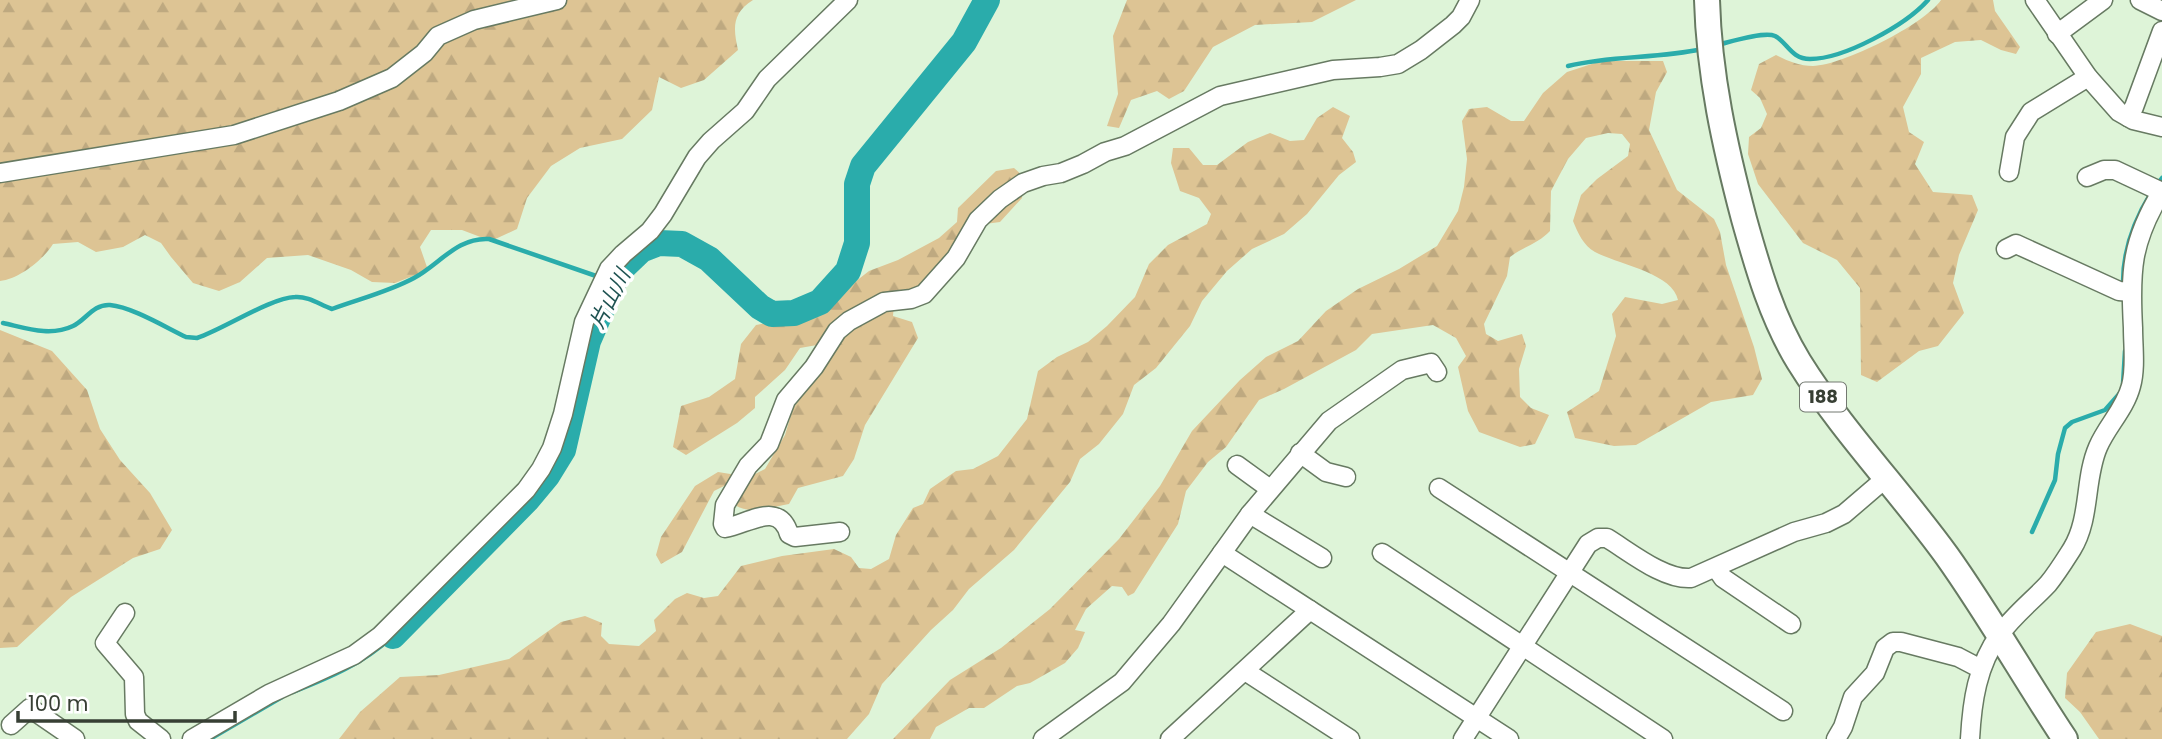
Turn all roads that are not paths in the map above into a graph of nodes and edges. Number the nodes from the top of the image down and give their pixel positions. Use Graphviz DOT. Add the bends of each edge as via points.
graph roads {
  1 [pos="557,0"];
  2 [pos="848,0"];
  3 [pos="1470,0"];
  4 [pos="1707,0"];
  5 [pos="2035,0"];
  6 [pos="2103,0"];
  7 [pos="2140,0"];
  8 [pos="2162,11"];
  9 [pos="2162,31"];
  10 [pos="2057,34"];
  11 [pos="2088,77"];
  12 [pos="2128,117"];
  13 [pos="2162,127"];
  14 [pos="2009,172"];
  15 [pos="0,173"];
  16 [pos="2087,177"];
  17 [pos="2162,192"];
  18 [pos="2006,249"];
  19 [pos="2131,292"];
  20 [pos="1437,372"];
  21 [pos="1300,453"];
  22 [pos="1237,466"];
  23 [pos="1346,477"];
  24 [pos="1886,478"];
  25 [pos="1439,488"];
  26 [pos="1270,489"];
  27 [pos="1250,514"];
  28 [pos="840,532"];
  29 [pos="1222,553"];
  30 [pos="1382,553"];
  31 [pos="1322,558"];
  32 [pos="1716,568"];
  33 [pos="1571,573"];
  34 [pos="1310,610"];
  35 [pos="125,613"];
  36 [pos="1791,624"];
  37 [pos="2000,634"];
  38 [pos="1523,646"];
  39 [pos="1980,669"];
  40 [pos="1245,671"];
  41 [pos="1783,711"];
  42 [pos="1476,718"];
  43 [pos="11,725"];
  44 [pos="1179,736"];
  45 [pos="75,739"];
  46 [pos="161,739"];
  47 [pos="192,739"];
  48 [pos="1043,739"];
  49 [pos="1350,739"];
  50 [pos="1462,739"];
  51 [pos="1509,739"];
  52 [pos="1664,739"];
  53 [pos="1836,739"];
  54 [pos="1970,739"];
  55 [pos="2065,739"];
  1 -- 15 [label="street" via="474,20 438,36 392,78 339,101 234,135"];
  2 -- 47 [label="street" via="711,141 650,231 609,269 584,321 552,448 526,490 380,636 355,655 269,694"];
  3 -- 28 [label="street" via="1461,18 1398,64 1333,70 1220,96 1125,146 1061,173 1023,183 978,220 956,258 924,294 884,302 837,331 786,400 769,444 748,466 723,514 725,528 771,516 780,518 795,537"];
  4 -- 24 [label="highway, 188" via="1716,100 1731,170 1774,315 1834,413"];
  5 -- 10 [label="street"];
  6 -- 10 [label="street"];
  7 -- 8 [label="street"];
  9 -- 12 [label="street"];
  10 -- 11 [label="street"];
  11 -- 12 [label="street"];
  11 -- 14 [label="street" via="2031,112 2015,137"];
  12 -- 13 [label="street"];
  16 -- 17 [label="street" via="2115,170"];
  17 -- 19 [label="street" via="2136,248"];
  18 -- 19 [label="street" via="2015,244 2119,292"];
  19 -- 37 [label="street" via="2132,385 2098,448 2074,546 2050,581"];
  20 -- 21 [label="street" via="1431,363 1402,370 1329,421"];
  21 -- 23 [label="street" via="1325,471"];
  21 -- 26 [label="street"];
  22 -- 26 [label="street"];
  24 -- 32 [label="street" via="1844,514"];
  24 -- 37 [label="highway, 188"];
  25 -- 33 [label="street"];
  26 -- 27 [label="street"];
  27 -- 29 [label="street"];
  27 -- 31 [label="street"];
  29 -- 34 [label="street"];
  29 -- 48 [label="street" via="1122,682"];
  30 -- 38 [label="street"];
  32 -- 33 [label="street" via="1681,579 1607,538 1598,538 1588,544"];
  32 -- 36 [label="street" via="1723,578"];
  33 -- 38 [label="street"];
  33 -- 41 [label="street"];
  34 -- 40 [label="street"];
  34 -- 42 [label="street"];
  35 -- 46 [label="street" via="105,643 134,677 138,721"];
  37 -- 39 [label="street"];
  37 -- 55 [label="highway, 188"];
  38 -- 42 [label="street"];
  38 -- 52 [label="street"];
  39 -- 53 [label="street" via="1958,657 1893,642 1885,648 1875,673 1853,697"];
  39 -- 54 [label="street"];
  40 -- 44 [label="street"];
  40 -- 49 [label="street"];
  42 -- 50 [label="street"];
  42 -- 51 [label="street"];
  43 -- 45 [label="street" via="30,708"];
}
